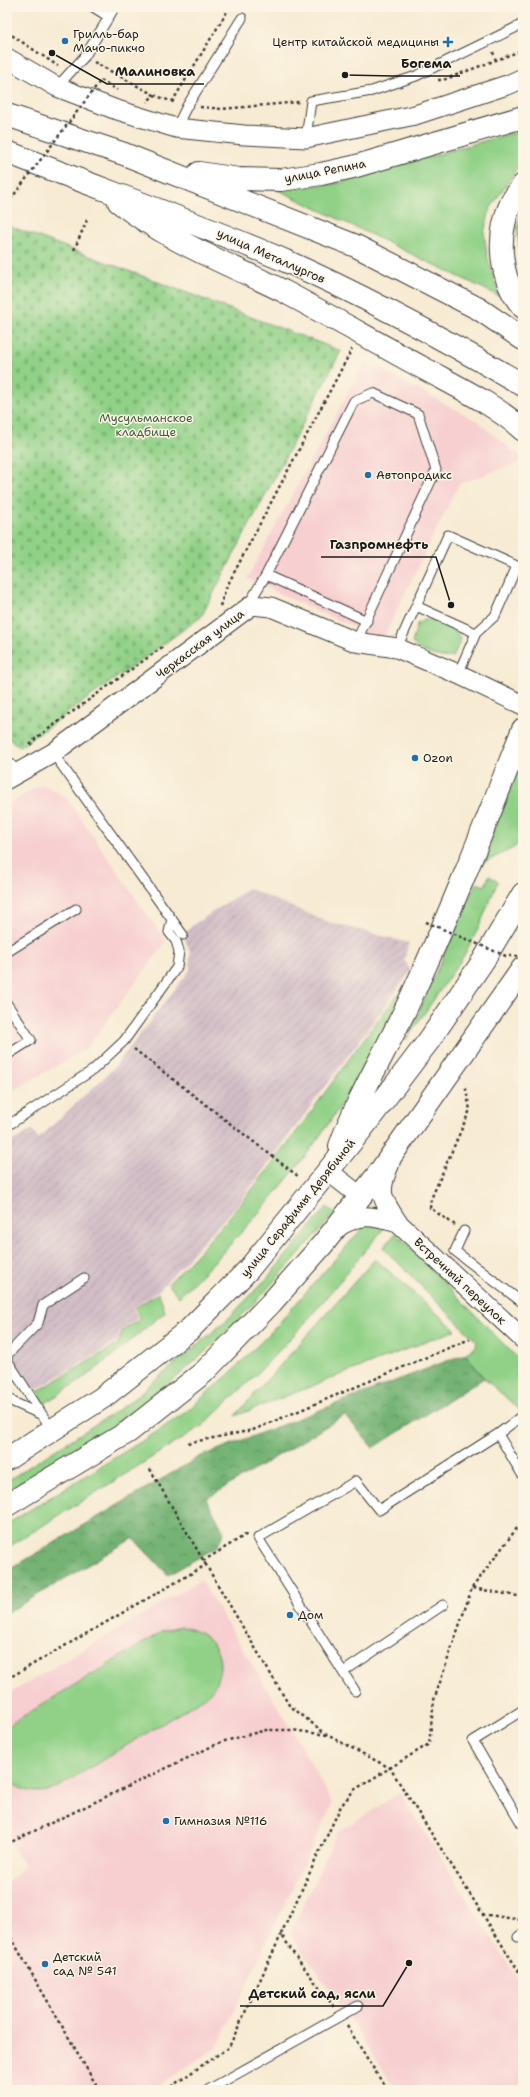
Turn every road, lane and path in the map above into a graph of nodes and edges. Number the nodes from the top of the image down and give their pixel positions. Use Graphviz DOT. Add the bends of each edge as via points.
graph roads {
  1 [pos="93,7"];
  2 [pos="115,7"];
  3 [pos="230,7"];
  4 [pos="109,17"];
  5 [pos="242,18"];
  6 [pos="523,24"];
  7 [pos="7,32"];
  8 [pos="523,50"];
  9 [pos="84,56"];
  10 [pos="7,58"];
  11 [pos="61,67"];
  12 [pos="416,76"];
  13 [pos="523,78"];
  14 [pos="101,80"];
  15 [pos="57,87"];
  16 [pos="154,95"];
  17 [pos="311,101"];
  18 [pos="172,102"];
  19 [pos="142,106"];
  20 [pos="187,106"];
  21 [pos="7,115"];
  22 [pos="523,117"];
  23 [pos="176,128"];
  24 [pos="306,138"];
  25 [pos="7,152"];
  26 [pos="124,154"];
  27 [pos="523,185"];
  28 [pos="104,190"];
  29 [pos="7,204"];
  30 [pos="87,220"];
  31 [pos="74,250"];
  32 [pos="523,307"];
  33 [pos="523,339"];
  34 [pos="350,354"];
  35 [pos="523,386"];
  36 [pos="523,430"];
  37 [pos="266,575"];
  38 [pos="252,605"];
  39 [pos="416,606"];
  40 [pos="214,611"];
  41 [pos="367,621"];
  42 [pos="476,633"];
  43 [pos="356,642"];
  44 [pos="169,643"];
  45 [pos="396,648"];
  46 [pos="458,674"];
  47 [pos="523,705"];
  48 [pos="523,729"];
  49 [pos="53,752"];
  50 [pos="11,769"];
  51 [pos="523,894"];
  52 [pos="76,909"];
  53 [pos="172,919"];
  54 [pos="426,922"];
  55 [pos="183,935"];
  56 [pos="7,952"];
  57 [pos="523,956"];
  58 [pos="523,968"];
  59 [pos="7,1004"];
  60 [pos="124,1041"];
  61 [pos="7,1055"];
  62 [pos="465,1085"];
  63 [pos="7,1126"];
  64 [pos="396,1150"];
  65 [pos="330,1169"];
  66 [pos="301,1178"];
  67 [pos="360,1196"];
  68 [pos="398,1223"];
  69 [pos="336,1228"];
  70 [pos="464,1231"];
  71 [pos="84,1278"];
  72 [pos="523,1303"];
  73 [pos="470,1339"];
  74 [pos="523,1339"];
  75 [pos="7,1355"];
  76 [pos="7,1360"];
  77 [pos="7,1396"];
  78 [pos="523,1415"];
  79 [pos="47,1423"];
  80 [pos="498,1434"];
  81 [pos="188,1443"];
  82 [pos="7,1459"];
  83 [pos="150,1469"];
  84 [pos="523,1476"];
  85 [pos="7,1504"];
  86 [pos="523,1520"];
  87 [pos="258,1538"];
  88 [pos="203,1561"];
  89 [pos="206,1565"];
  90 [pos="472,1588"];
  91 [pos="523,1596"];
  92 [pos="443,1605"];
  93 [pos="343,1672"];
  94 [pos="7,1679"];
  95 [pos="355,1691"];
  96 [pos="523,1710"];
  97 [pos="327,1735"];
  98 [pos="390,1768"];
  99 [pos="523,1826"];
  100 [pos="7,1844"];
  101 [pos="482,1914"];
  102 [pos="523,1921"];
  103 [pos="7,1926"];
  104 [pos="281,1934"];
  105 [pos="523,1978"];
  106 [pos="358,2006"];
  107 [pos="342,2016"];
  108 [pos="99,2090"];
  109 [pos="166,2090"];
  110 [pos="208,2090"];
  111 [pos="387,2090"];
  1 -- 4 [label="lane"];
  2 -- 4 [label="lane"];
  3 -- 18 [label="path"];
  4 -- 9 [label="lane"];
  5 -- 20 [label="lane"];
  6 -- 12 [label="lane"];
  7 -- 11 [label="path"];
  8 -- 12 [label="path" via="443,80"];
  9 -- 15 [label="lane"];
  9 -- 16 [label="path"];
  10 -- 15 [label="street"];
  12 -- 17 [label="lane" via="372,91"];
  13 -- 24 [label="street" via="415,115"];
  14 -- 29 [label="path, bridge"];
  15 -- 23 [label="street" via="114,109"];
  16 -- 18 [label="path"];
  16 -- 19 [label="path"];
  17 -- 20 [label="path" via="222,109"];
  17 -- 24 [label="lane"];
  18 -- 20 [label="path"];
  20 -- 23 [label="lane"];
  21 -- 26 [label="main road"];
  22 -- 26 [label="main road, улица Репина" via="353,167 281,180 239,179 200,173"];
  23 -- 24 [label="street"];
  25 -- 28 [label="main road, улица Металлургов"];
  26 -- 33 [label="main road" via="356,246 479,309"];
  27 -- 32 [label="main road" via="511,204 501,248 507,278"];
  28 -- 35 [label="main road, улица Металлургов" via="289,263 415,324"];
  28 -- 36 [label="main road" via="144,221 283,292 472,394"];
  30 -- 31 [label="path"];
  34 -- 40 [label="path" via="229,581 220,606"];
  37 -- 38 [label="lane" via="251,600"];
  37 -- 41 [label="lane"];
  37 -- 41 [label="lane" via="354,401 373,393 418,414 436,470"];
  38 -- 43 [label="street, Черкасская улица" via="271,607"];
  38 -- 49 [label="street, Черкасская улица"];
  39 -- 42 [label="lane"];
  39 -- 42 [label="lane" via="448,535 517,566 495,616"];
  39 -- 45 [label="lane"];
  41 -- 43 [label="lane"];
  42 -- 46 [label="lane"];
  43 -- 45 [label="street, Черкасская улица"];
  44 -- 50 [label="path" via="36,738"];
  45 -- 46 [label="street, Черкасская улица"];
  46 -- 47 [label="street, Черкасская улица"];
  48 -- 65 [label="main road" via="450,914 395,1034 349,1122"];
  49 -- 50 [label="street, Черкасская улица"];
  49 -- 53 [label="lane"];
  51 -- 65 [label="main road, улица Серафимы Дерябиной" via="483,961 430,1039"];
  52 -- 56 [label="lane"];
  53 -- 55 [label="lane"];
  53 -- 60 [label="lane" via="169,932 176,941 179,951 177,967"];
  54 -- 57 [label="path, bridge" via="506,956"];
  58 -- 64 [label="main road"];
  59 -- 61 [label="lane" via="31,1040"];
  60 -- 63 [label="lane" via="93,1070"];
  60 -- 66 [label="path"];
  62 -- 70 [label="path" via="470,1110 430,1208"];
  64 -- 67 [label="main road"];
  64 -- 68 [label="street, Встречный переулок" via="382,1185 384,1202"];
  65 -- 67 [label="street"];
  65 -- 79 [label="main road, улица Серафимы Дерябиной" via="248,1270 190,1329 102,1398"];
  67 -- 69 [label="main road"];
  68 -- 69 [label="street, Встречный переулок" via="374,1216 362,1216 352,1218"];
  68 -- 74 [label="street, Встречный переулок"];
  69 -- 85 [label="main road" via="271,1303 204,1372 128,1432"];
  70 -- 72 [label="lane" via="455,1252"];
  71 -- 75 [label="lane" via="43,1305 38,1323"];
  73 -- 81 [label="path" via="254,1430"];
  76 -- 79 [label="lane"];
  77 -- 79 [label="lane"];
  78 -- 80 [label="lane"];
  79 -- 82 [label="main road, улица Серафимы Дерябиной"];
  80 -- 84 [label="lane"];
  80 -- 87 [label="lane" via="379,1510 356,1481"];
  83 -- 88 [label="path"];
  86 -- 90 [label="path"];
  87 -- 88 [label="path" via="248,1534"];
  87 -- 93 [label="lane"];
  88 -- 89 [label="path"];
  89 -- 94 [label="path"];
  89 -- 97 [label="path" via="289,1705"];
  90 -- 91 [label="path"];
  90 -- 98 [label="path" via="434,1700 429,1744"];
  92 -- 93 [label="lane"];
  93 -- 95 [label="lane"];
  96 -- 99 [label="lane" via="474,1741"];
  97 -- 98 [label="path"];
  97 -- 100 [label="path" via="292,1730 266,1730 221,1742"];
  98 -- 101 [label="path"];
  98 -- 104 [label="path" via="354,1790 341,1806"];
  101 -- 102 [label="path"];
  101 -- 105 [label="path"];
  103 -- 108 [label="path" via="10,1936"];
  104 -- 107 [label="path"];
  104 -- 109 [label="path" via="229,2047"];
  106 -- 107 [label="lane"];
  107 -- 110 [label="lane"];
  107 -- 111 [label="path"];
}
